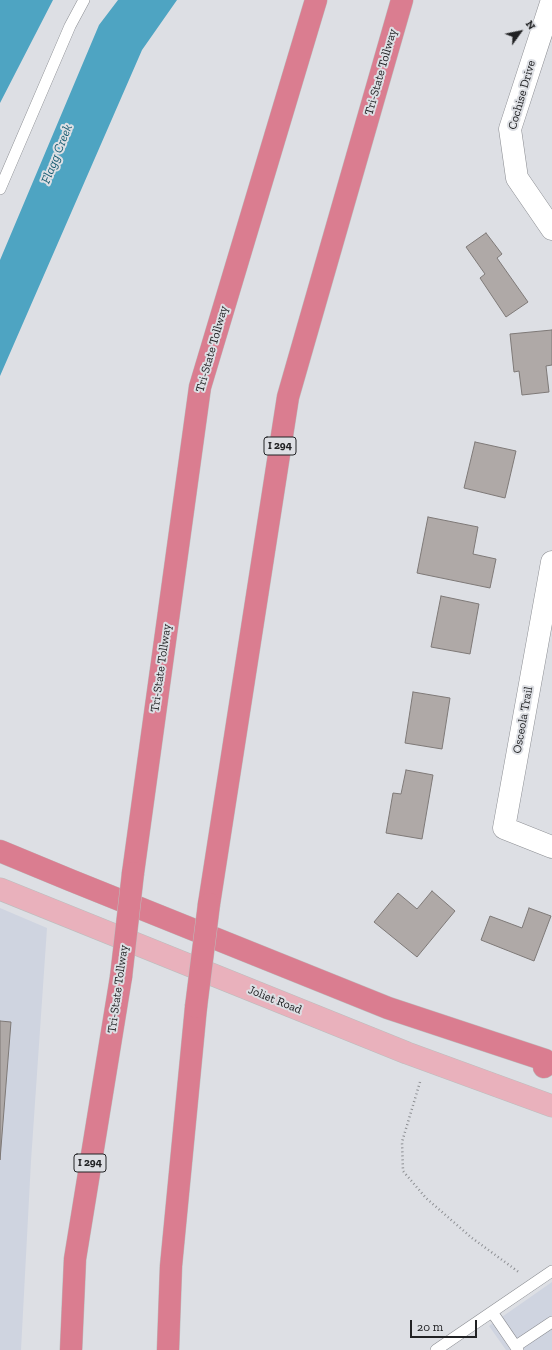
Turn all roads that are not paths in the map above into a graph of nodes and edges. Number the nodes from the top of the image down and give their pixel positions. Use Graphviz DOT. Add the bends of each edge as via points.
graph roads {
  1 [pos="84,0"];
  2 [pos="316,0"];
  3 [pos="402,0"];
  4 [pos="552,0"];
  5 [pos="0,189"];
  6 [pos="552,229"];
  7 [pos="552,562"];
  8 [pos="552,847"];
  9 [pos="0,851"];
  10 [pos="0,864"];
  11 [pos="0,889"];
  12 [pos="548,1068"];
  13 [pos="552,1106"];
  14 [pos="552,1271"];
  15 [pos="492,1312"];
  16 [pos="552,1322"];
  17 [pos="517,1348"];
  18 [pos="71,1350"];
  19 [pos="168,1350"];
  20 [pos="436,1350"];
  1 -- 5 [label="lane" via="70,26"];
  2 -- 18 [label="highway, Tri-State Tollway / I 294, bridge" via="200,387 121,977 75,1259"];
  3 -- 19 [label="highway, Tri-State Tollway / I 294, bridge" via="288,397 209,904 196,1007 171,1266"];
  4 -- 6 [label="street, Cochise Drive" via="510,129 517,178"];
  7 -- 8 [label="street, Osceola Trail" via="504,828"];
  9 -- 12 [label="highway" via="388,1008 546,1060"];
  10 -- 12 [label="highway, Joliet Road" via="75,897 384,1018 506,1059"];
  11 -- 13 [label="main road, Joliet Road" via="426,1060"];
  14 -- 15 [label="lane"];
  15 -- 17 [label="lane"];
  15 -- 20 [label="lane"];
  16 -- 17 [label="lane"];
}
